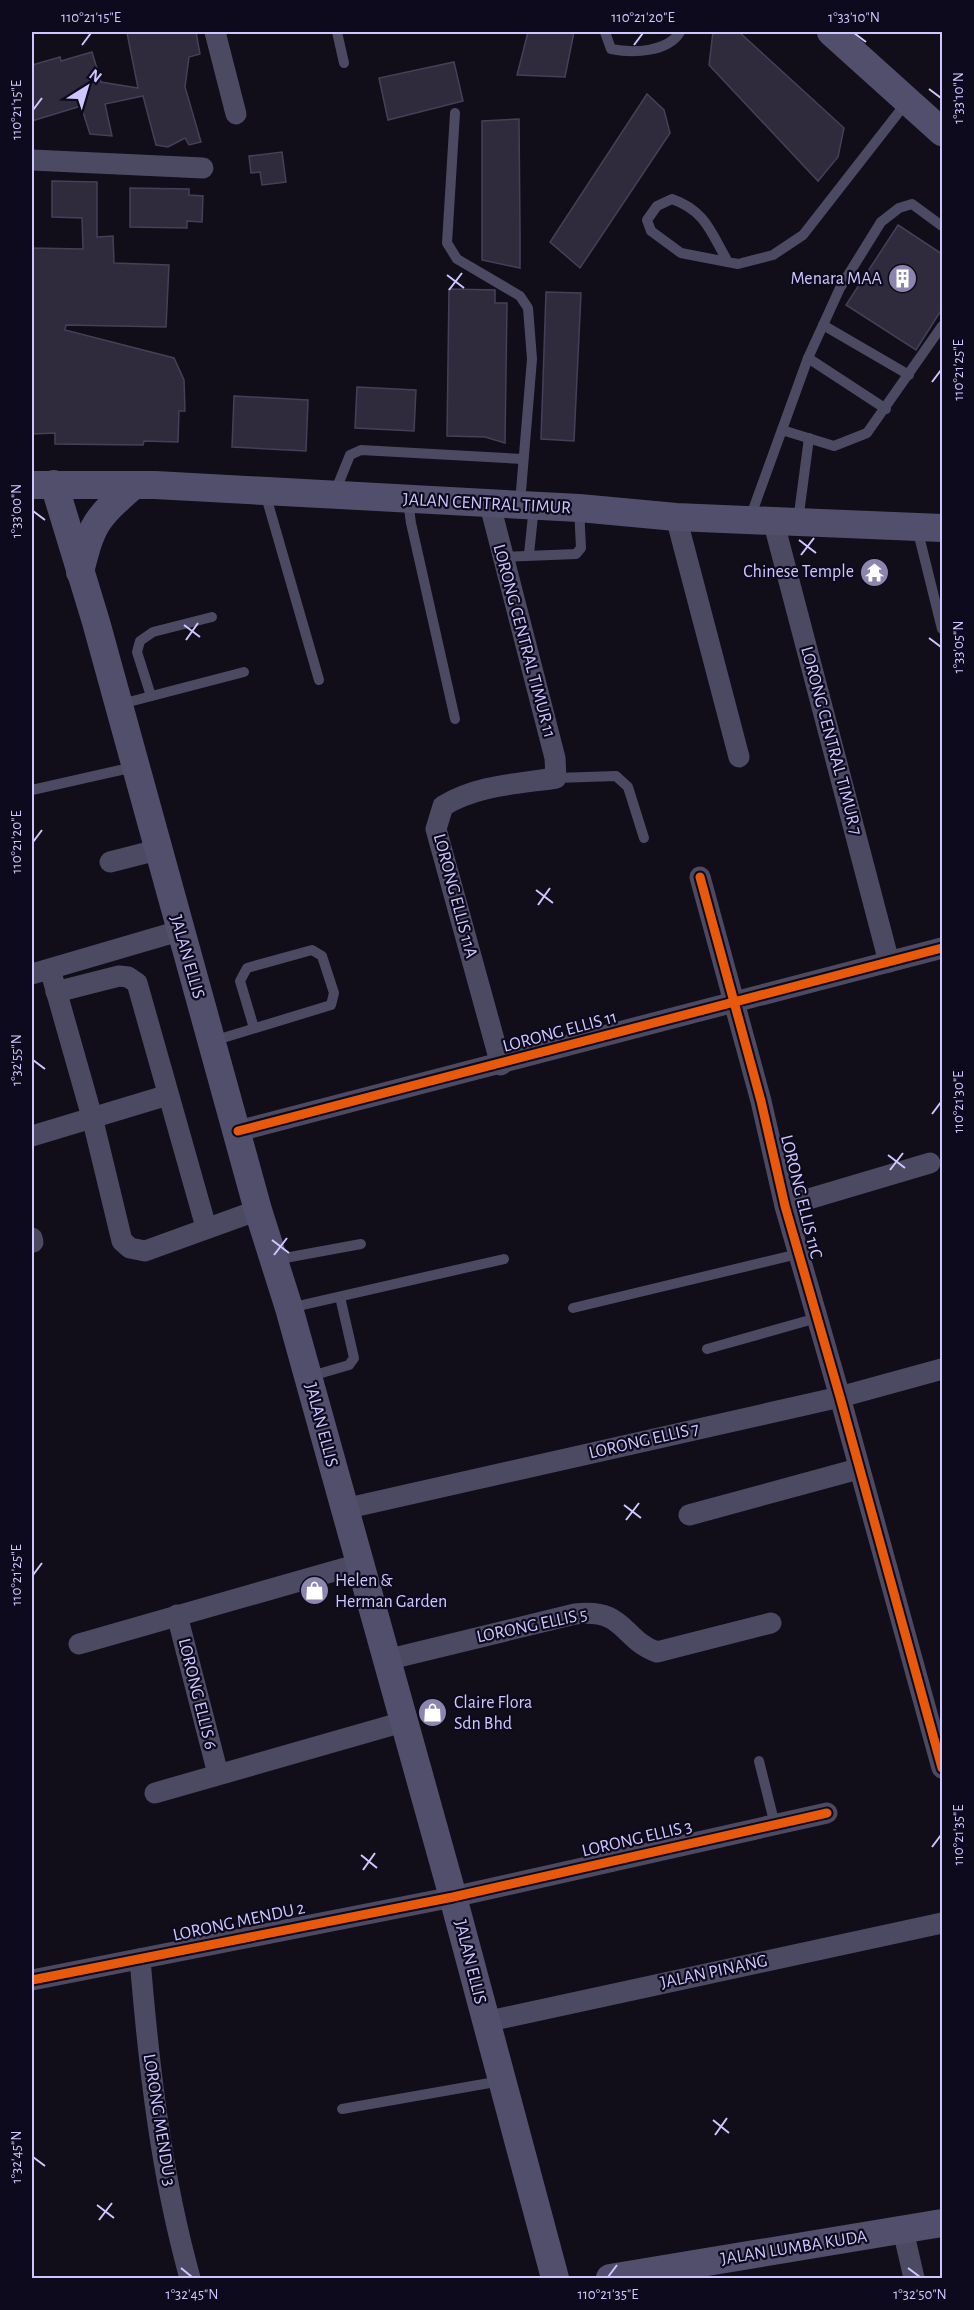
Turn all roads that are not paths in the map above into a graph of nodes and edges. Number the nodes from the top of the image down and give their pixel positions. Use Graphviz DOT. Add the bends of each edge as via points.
graph roads {
  1 [pos="215,32"];
  2 [pos="337,32"];
  3 [pos="605,32"];
  4 [pos="680,32"];
  5 [pos="831,32"];
  6 [pos="344,63"];
  7 [pos="908,101"];
  8 [pos="455,113"];
  9 [pos="236,114"];
  10 [pos="942,132"];
  11 [pos="32,160"];
  12 [pos="203,168"];
  13 [pos="942,226"];
  14 [pos="728,262"];
  15 [pos="823,325"];
  16 [pos="942,326"];
  17 [pos="808,358"];
  18 [pos="909,375"];
  19 [pos="886,409"];
  20 [pos="782,430"];
  21 [pos="809,438"];
  22 [pos="523,459"];
  23 [pos="38,484"];
  24 [pos="133,486"];
  25 [pos="265,493"];
  26 [pos="334,495"];
  27 [pos="408,501"];
  28 [pos="490,505"];
  29 [pos="526,505"];
  30 [pos="579,508"];
  31 [pos="676,517"];
  32 [pos="774,520"];
  33 [pos="930,527"];
  34 [pos="529,554"];
  35 [pos="502,557"];
  36 [pos="80,572"];
  37 [pos="938,593"];
  38 [pos="212,616"];
  39 [pos="942,629"];
  40 [pos="244,672"];
  41 [pos="319,680"];
  42 [pos="151,696"];
  43 [pos="118,705"];
  44 [pos="455,719"];
  45 [pos="739,757"];
  46 [pos="135,767"];
  47 [pos="556,778"];
  48 [pos="32,789"];
  49 [pos="644,838"];
  50 [pos="157,850"];
  51 [pos="110,862"];
  52 [pos="700,877"];
  53 [pos="179,931"];
  54 [pos="942,948"];
  55 [pos="889,962"];
  56 [pos="41,971"];
  57 [pos="56,992"];
  58 [pos="735,1003"];
  59 [pos="254,1028"];
  60 [pos="211,1041"];
  61 [pos="501,1065"];
  62 [pos="168,1095"];
  63 [pos="92,1117"];
  64 [pos="238,1131"];
  65 [pos="32,1136"];
  66 [pos="930,1163"];
  67 [pos="785,1206"];
  68 [pos="258,1210"];
  69 [pos="206,1227"];
  70 [pos="361,1244"];
  71 [pos="798,1254"];
  72 [pos="504,1258"];
  73 [pos="274,1260"];
  74 [pos="340,1297"];
  75 [pos="289,1308"];
  76 [pos="573,1308"];
  77 [pos="817,1318"];
  78 [pos="707,1349"];
  79 [pos="942,1369"];
  80 [pos="308,1377"];
  81 [pos="840,1397"];
  82 [pos="858,1469"];
  83 [pos="344,1509"];
  84 [pos="689,1515"];
  85 [pos="359,1564"];
  86 [pos="177,1615"];
  87 [pos="771,1623"];
  88 [pos="79,1644"];
  89 [pos="386,1660"];
  90 [pos="403,1722"];
  91 [pos="759,1761"];
  92 [pos="942,1768"];
  93 [pos="218,1774"];
  94 [pos="155,1792"];
  95 [pos="827,1813"];
  96 [pos="776,1825"];
  97 [pos="453,1897"];
  98 [pos="942,1923"];
  99 [pos="140,1959"];
  100 [pos="32,1980"];
  101 [pos="485,2022"];
  102 [pos="501,2081"];
  103 [pos="342,2109"];
  104 [pos="942,2223"];
  105 [pos="903,2230"];
  106 [pos="190,2278"];
  107 [pos="555,2278"];
  108 [pos="610,2278"];
  109 [pos="914,2278"];
  1 -- 9 [label="street"];
  2 -- 6 [label="lane"];
  3 -- 4 [label="lane" via="611,49 632,52 659,47"];
  5 -- 7 [label="main road"];
  7 -- 10 [label="main road"];
  7 -- 14 [label="lane" via="803,235 772,255 738,264"];
  8 -- 22 [label="lane" via="447,243 457,259 520,296 528,308 532,359"];
  11 -- 12 [label="street"];
  13 -- 15 [label="lane" via="912,204 898,208 881,222 840,288"];
  14 -- 14 [label="lane" via="681,253 651,231 647,220 657,206 672,199 688,205 705,219"];
  15 -- 17 [label="lane"];
  15 -- 18 [label="lane"];
  16 -- 18 [label="lane"];
  17 -- 19 [label="lane"];
  17 -- 20 [label="lane"];
  18 -- 19 [label="lane"];
  19 -- 21 [label="lane" via="867,433 834,446"];
  20 -- 21 [label="lane"];
  20 -- 32 [label="lane"];
  21 -- 32 [label="lane"];
  22 -- 26 [label="lane" via="361,450 350,455"];
  22 -- 29 [label="lane"];
  23 -- 24 [label="main road, JALAN CENTRAL TIMUR"];
  23 -- 36 [label="main road, JALAN ELLIS"];
  24 -- 25 [label="main road, JALAN CENTRAL TIMUR"];
  24 -- 36 [label="main road, JALAN ELLIS" via="104,510 90,532"];
  25 -- 26 [label="main road, JALAN CENTRAL TIMUR"];
  25 -- 41 [label="lane"];
  26 -- 27 [label="main road, JALAN CENTRAL TIMUR"];
  27 -- 28 [label="main road, JALAN CENTRAL TIMUR"];
  27 -- 44 [label="lane"];
  28 -- 29 [label="main road, JALAN CENTRAL TIMUR"];
  28 -- 35 [label="street, LORONG CENTRAL TIMUR 11"];
  29 -- 30 [label="main road, JALAN CENTRAL TIMUR"];
  29 -- 34 [label="lane"];
  30 -- 31 [label="main road, JALAN CENTRAL TIMUR"];
  30 -- 34 [label="lane" via="581,548 576,554"];
  31 -- 32 [label="main road, JALAN CENTRAL TIMUR"];
  31 -- 45 [label="street"];
  32 -- 33 [label="main road, JALAN CENTRAL TIMUR"];
  32 -- 55 [label="street, LORONG CENTRAL TIMUR 7"];
  33 -- 37 [label="lane"];
  34 -- 35 [label="lane"];
  35 -- 47 [label="street, LORONG CENTRAL TIMUR 11" via="555,758"];
  36 -- 43 [label="main road, JALAN ELLIS"];
  37 -- 39 [label="lane"];
  38 -- 42 [label="lane" via="153,632 140,640 138,652"];
  40 -- 42 [label="lane"];
  42 -- 43 [label="lane"];
  43 -- 46 [label="main road, JALAN ELLIS"];
  46 -- 48 [label="lane"];
  46 -- 50 [label="main road, JALAN ELLIS"];
  47 -- 49 [label="lane" via="616,776 628,787"];
  47 -- 61 [label="street, LORONG ELLIS 11A" via="480,789 458,797 442,806 436,829"];
  50 -- 51 [label="street"];
  50 -- 53 [label="main road, JALAN ELLIS"];
  52 -- 58 [label="street, LORONG ELLIS 11C"];
  53 -- 56 [label="street"];
  53 -- 60 [label="main road, JALAN ELLIS"];
  54 -- 55 [label="street, LORONG ELLIS 11"];
  55 -- 58 [label="street, LORONG ELLIS 11"];
  56 -- 57 [label="street"];
  57 -- 62 [label="street" via="118,976 137,983"];
  57 -- 63 [label="street"];
  58 -- 61 [label="street, LORONG ELLIS 11"];
  58 -- 67 [label="street, LORONG ELLIS 11C"];
  59 -- 59 [label="lane" via="240,981 247,968 312,950 322,956 334,993 331,1005"];
  59 -- 60 [label="lane"];
  60 -- 64 [label="main road, JALAN ELLIS"];
  61 -- 64 [label="street, LORONG ELLIS 11"];
  62 -- 63 [label="street"];
  62 -- 69 [label="street"];
  63 -- 65 [label="street"];
  63 -- 69 [label="street" via="122,1241 130,1248 145,1251"];
  64 -- 68 [label="main road, JALAN ELLIS"];
  66 -- 67 [label="street"];
  67 -- 71 [label="street, LORONG ELLIS 11C"];
  68 -- 69 [label="street"];
  68 -- 73 [label="main road, JALAN ELLIS"];
  70 -- 73 [label="lane"];
  71 -- 76 [label="lane"];
  71 -- 77 [label="street, LORONG ELLIS 11C"];
  72 -- 74 [label="lane"];
  73 -- 75 [label="main road, JALAN ELLIS"];
  74 -- 75 [label="lane"];
  74 -- 80 [label="lane" via="354,1358 349,1365"];
  75 -- 80 [label="main road, JALAN ELLIS"];
  77 -- 78 [label="lane"];
  77 -- 81 [label="street, LORONG ELLIS 11C"];
  79 -- 81 [label="street, LORONG ELLIS 7"];
  80 -- 83 [label="main road, JALAN ELLIS"];
  81 -- 82 [label="street, LORONG ELLIS 11C"];
  81 -- 83 [label="street, LORONG ELLIS 7"];
  82 -- 84 [label="street"];
  82 -- 92 [label="street, LORONG ELLIS 11C"];
  83 -- 85 [label="main road, JALAN ELLIS"];
  85 -- 86 [label="street"];
  85 -- 89 [label="main road, JALAN ELLIS"];
  86 -- 88 [label="street"];
  86 -- 93 [label="street, LORONG ELLIS 6"];
  87 -- 89 [label="street, LORONG ELLIS 5" via="657,1652 646,1648 609,1617 595,1612"];
  89 -- 90 [label="main road, JALAN ELLIS"];
  90 -- 93 [label="street"];
  90 -- 97 [label="main road, JALAN ELLIS"];
  91 -- 96 [label="lane"];
  93 -- 94 [label="street"];
  95 -- 96 [label="street, LORONG ELLIS 3"];
  96 -- 97 [label="street, LORONG ELLIS 3"];
  97 -- 99 [label="street, LORONG MENDU 2"];
  97 -- 101 [label="main road, JALAN ELLIS"];
  98 -- 101 [label="street, JALAN PINANG"];
  99 -- 100 [label="street, LORONG MENDU 2"];
  99 -- 106 [label="street, LORONG MENDU 3" via="159,2136"];
  101 -- 102 [label="main road, JALAN ELLIS"];
  102 -- 103 [label="lane"];
  102 -- 107 [label="main road, JALAN ELLIS"];
  104 -- 105 [label="main road, JALAN LUMBA KUDA"];
  105 -- 108 [label="main road, JALAN LUMBA KUDA"];
  105 -- 109 [label="street"];
}
